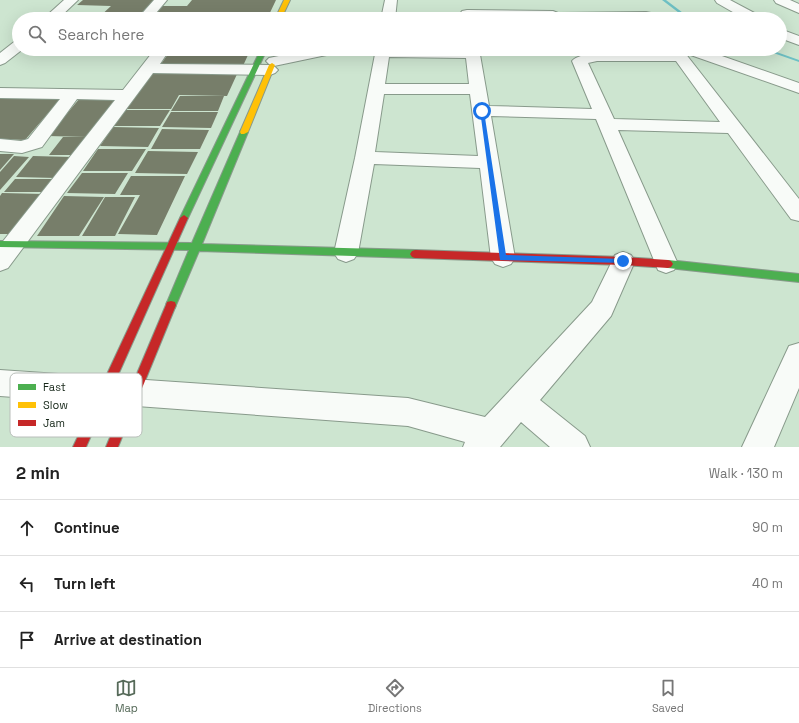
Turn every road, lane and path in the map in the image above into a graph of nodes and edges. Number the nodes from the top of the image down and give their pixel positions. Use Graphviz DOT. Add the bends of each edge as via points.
graph roads {
  1 [pos="72,0"];
  2 [pos="162,0"];
  3 [pos="287,0"];
  4 [pos="391,0"];
  5 [pos="465,0"];
  6 [pos="542,0"];
  7 [pos="721,0"];
  8 [pos="780,0"];
  9 [pos="632,4"];
  10 [pos="799,9"];
  11 [pos="58,12"];
  12 [pos="151,12"];
  13 [pos="281,12"];
  14 [pos="389,12"];
  15 [pos="467,12"];
  16 [pos="552,12"];
  17 [pos="641,12"];
  18 [pos="742,12"];
  19 [pos="787,36"];
  20 [pos="799,41"];
  21 [pos="12,51"];
  22 [pos="158,56"];
  23 [pos="261,56"];
  24 [pos="297,56"];
  25 [pos="381,56"];
  26 [pos="474,56"];
  27 [pos="583,56"];
  28 [pos="683,56"];
  29 [pos="693,56"];
  30 [pos="0,60"];
  31 [pos="274,60"];
  32 [pos="148,68"];
  33 [pos="254,70"];
  34 [pos="799,88"];
  35 [pos="376,89"];
  36 [pos="478,89"];
  37 [pos="0,93"];
  38 [pos="72,94"];
  39 [pos="128,95"];
  40 [pos="482,111"];
  41 [pos="605,119"];
  42 [pos="734,128"];
  43 [pos="0,145"];
  44 [pos="365,158"];
  45 [pos="489,162"];
  46 [pos="799,214"];
  47 [pos="6,244"];
  48 [pos="196,247"];
  49 [pos="170,248"];
  50 [pos="346,253"];
  51 [pos="503,258"];
  52 [pos="623,261"];
  53 [pos="0,262"];
  54 [pos="666,264"];
  55 [pos="799,278"];
  56 [pos="799,355"];
  57 [pos="112,373"];
  58 [pos="142,378"];
  59 [pos="0,383"];
  60 [pos="10,384"];
  61 [pos="142,392"];
  62 [pos="519,402"];
  63 [pos="83,437"];
  64 [pos="116,437"];
  65 [pos="485,440"];
  66 [pos="79,447"];
  67 [pos="112,447"];
  68 [pos="574,447"];
  69 [pos="758,447"];
  1 -- 11 [label="street"];
  2 -- 12 [label="street"];
  3 -- 13 [label="street"];
  4 -- 14 [label="street"];
  5 -- 15 [label="street"];
  6 -- 16 [label="street" via="546,9"];
  7 -- 18 [label="street"];
  8 -- 10 [label="street"];
  9 -- 17 [label="street"];
  19 -- 20 [label="street"];
  21 -- 30 [label="street"];
  22 -- 32 [label="street"];
  23 -- 33 [label="street"];
  24 -- 31 [label="street"];
  25 -- 35 [label="street"];
  26 -- 36 [label="street"];
  27 -- 41 [label="street" via="580,61"];
  28 -- 42 [label="street"];
  29 -- 34 [label="street"];
  31 -- 33 [label="street"];
  31 -- 48 [label="street"];
  32 -- 33 [label="street"];
  32 -- 39 [label="street"];
  33 -- 49 [label="street"];
  35 -- 36 [label="street"];
  35 -- 44 [label="street"];
  36 -- 40 [label="street"];
  37 -- 38 [label="street"];
  38 -- 39 [label="street"];
  38 -- 43 [label="street" via="35,143 22,147"];
  39 -- 47 [label="street"];
  40 -- 41 [label="street"];
  40 -- 45 [label="street"];
  41 -- 42 [label="street"];
  41 -- 54 [label="street"];
  42 -- 46 [label="street"];
  44 -- 45 [label="street"];
  44 -- 50 [label="street"];
  45 -- 51 [label="street"];
  47 -- 49 [label="street"];
  47 -- 53 [label="street"];
  48 -- 49 [label="street"];
  48 -- 50 [label="street"];
  48 -- 58 [label="street"];
  49 -- 57 [label="street"];
  50 -- 51 [label="street"];
  51 -- 52 [label="street"];
  52 -- 54 [label="street"];
  52 -- 62 [label="street" via="602,309"];
  54 -- 55 [label="street"];
  56 -- 69 [label="street"];
  59 -- 60 [label="street"];
  61 -- 65 [label="street" via="408,412"];
  62 -- 65 [label="street"];
  62 -- 68 [label="street"];
  63 -- 66 [label="street"];
  64 -- 67 [label="street"];
}
